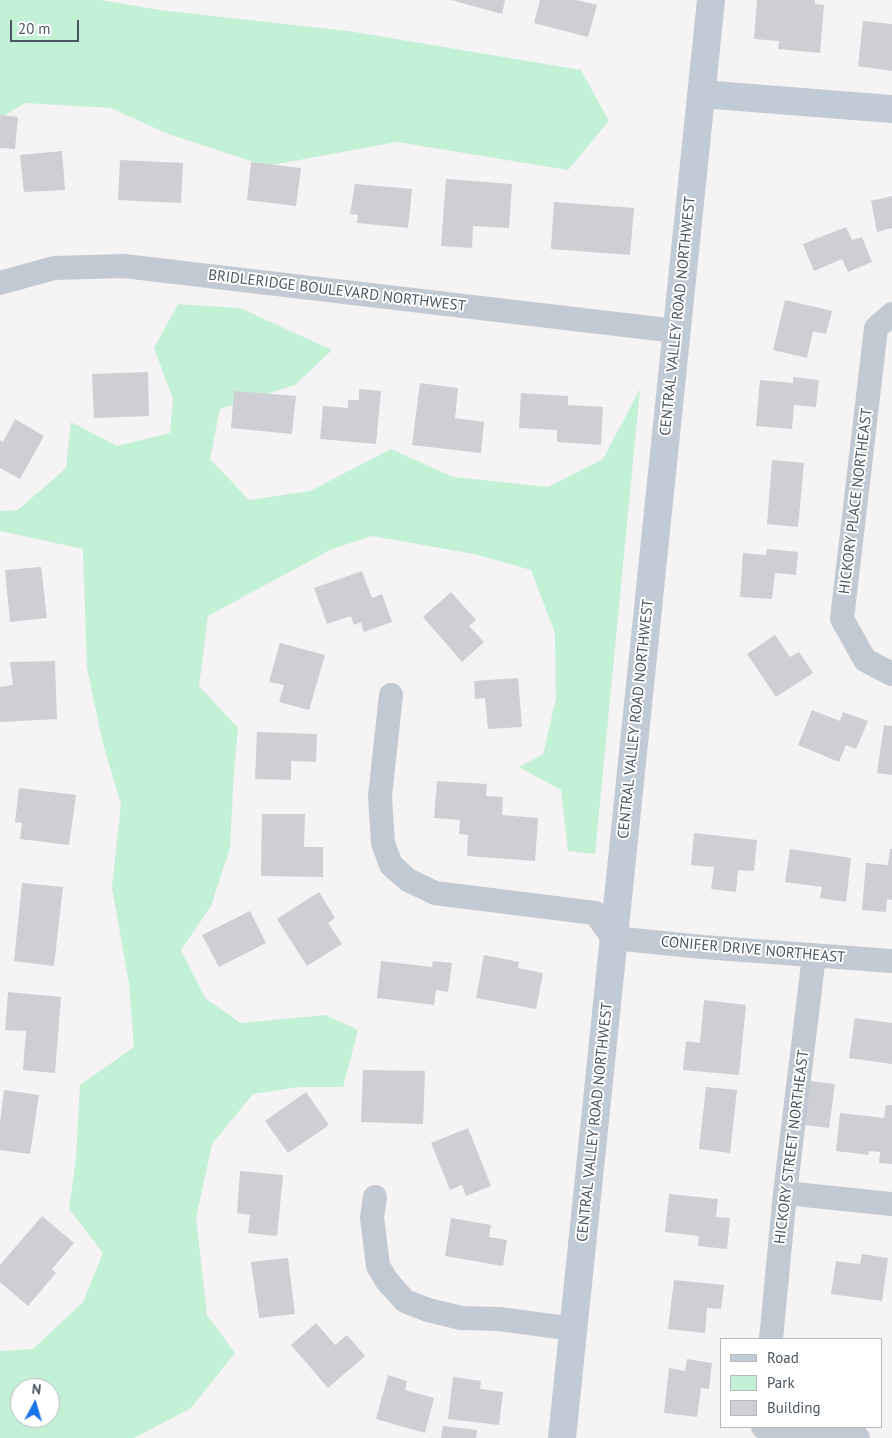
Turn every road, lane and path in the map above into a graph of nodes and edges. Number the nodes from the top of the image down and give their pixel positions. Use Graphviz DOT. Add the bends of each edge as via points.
graph roads {
  1 [pos="711,0"];
  2 [pos="702,94"];
  3 [pos="892,109"];
  4 [pos="0,282"];
  5 [pos="892,314"];
  6 [pos="676,331"];
  7 [pos="892,674"];
  8 [pos="392,695"];
  9 [pos="613,938"];
  10 [pos="814,956"];
  11 [pos="892,961"];
  12 [pos="785,1193"];
  13 [pos="376,1197"];
  14 [pos="892,1204"];
  15 [pos="574,1329"];
  16 [pos="771,1338"];
  17 [pos="772,1428"];
  18 [pos="562,1438"];
  19 [pos="858,1438"];
  1 -- 2 [label="main road, CENTRAL VALLEY ROAD NORTHWEST"];
  2 -- 3 [label="main road"];
  2 -- 6 [label="main road, CENTRAL VALLEY ROAD NORTHWEST"];
  4 -- 6 [label="street, BRIDLERIDGE BOULEVARD NORTHWEST" via="54,268 124,266"];
  5 -- 7 [label="street, HICKORY PLACE NORTHEAST" via="876,328 842,619 865,660"];
  6 -- 9 [label="main road, CENTRAL VALLEY ROAD NORTHWEST"];
  8 -- 9 [label="street" via="380,796 383,843 391,866 408,880 435,892 595,913"];
  9 -- 10 [label="street, CONIFER DRIVE NORTHEAST"];
  9 -- 15 [label="main road, CENTRAL VALLEY ROAD NORTHWEST"];
  10 -- 11 [label="street, CONIFER DRIVE NORTHEAST"];
  10 -- 12 [label="street, HICKORY STREET NORTHEAST"];
  12 -- 14 [label="street"];
  12 -- 16 [label="street, HICKORY STREET NORTHEAST"];
  13 -- 15 [label="street" via="372,1218 378,1266 406,1301 461,1318 499,1319"];
  15 -- 18 [label="main road, CENTRAL VALLEY ROAD NORTHWEST"];
  17 -- 19 [label="street"];
}
